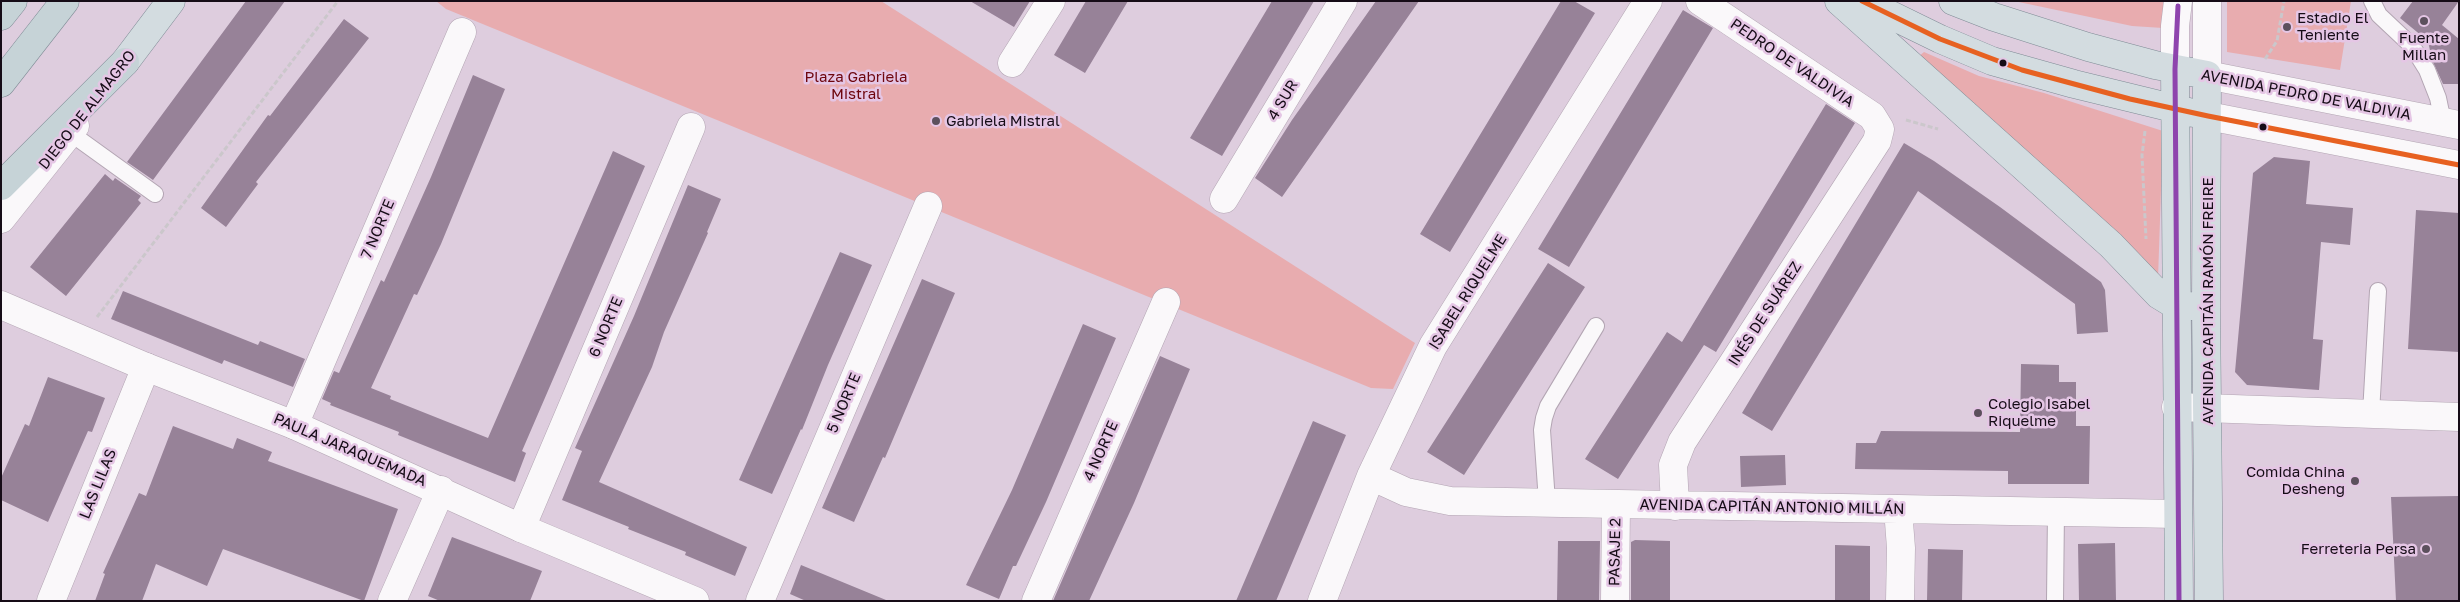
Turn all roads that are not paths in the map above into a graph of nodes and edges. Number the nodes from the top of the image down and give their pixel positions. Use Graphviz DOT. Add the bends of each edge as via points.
graph roads {
  1 [pos="13,1"];
  2 [pos="65,1"];
  3 [pos="171,1"];
  4 [pos="1050,1"];
  5 [pos="1343,1"];
  6 [pos="1648,1"];
  7 [pos="1700,1"];
  8 [pos="1839,1"];
  9 [pos="1862,1"];
  10 [pos="1953,1"];
  11 [pos="2178,1"];
  12 [pos="2207,1"];
  13 [pos="2372,1"];
  14 [pos="1,16"];
  15 [pos="462,32"];
  16 [pos="125,62"];
  17 [pos="1012,63"];
  18 [pos="2175,69"];
  19 [pos="2207,76"];
  20 [pos="1,83"];
  21 [pos="2176,109"];
  22 [pos="2208,116"];
  23 [pos="1889,122"];
  24 [pos="2451,123"];
  25 [pos="691,127"];
  26 [pos="69,132"];
  27 [pos="2459,165"];
  28 [pos="1,186"];
  29 [pos="155,194"];
  30 [pos="1224,199"];
  31 [pos="928,206"];
  32 [pos="1,219"];
  33 [pos="2378,291"];
  34 [pos="1166,302"];
  35 [pos="1,306"];
  36 [pos="2177,306"];
  37 [pos="2206,306"];
  38 [pos="1596,326"];
  39 [pos="146,367"];
  40 [pos="2176,406"];
  41 [pos="2208,408"];
  42 [pos="2370,414"];
  43 [pos="2459,417"];
  44 [pos="294,426"];
  45 [pos="1371,476"];
  46 [pos="441,490"];
  47 [pos="1548,502"];
  48 [pos="1616,504"];
  49 [pos="1675,506"];
  50 [pos="1898,509"];
  51 [pos="2056,511"];
  52 [pos="2178,514"];
  53 [pos="521,528"];
  54 [pos="50,601"];
  55 [pos="392,601"];
  56 [pos="695,601"];
  57 [pos="760,601"];
  58 [pos="1036,601"];
  59 [pos="1322,601"];
  60 [pos="1615,601"];
  61 [pos="1900,601"];
  62 [pos="2055,601"];
  63 [pos="2179,601"];
  64 [pos="2209,601"];
  1 -- 14 [label="highway"];
  2 -- 20 [label="highway"];
  3 -- 16 [label="main road, DIEGO DE ALMAGRO"];
  4 -- 17 [label="street"];
  5 -- 30 [label="street, 4 SUR"];
  6 -- 45 [label="street, ISABEL RIQUELME" via="1433,346"];
  7 -- 23 [label="street, PEDRO DE VALDIVIA" via="1872,116"];
  8 -- 36 [label="main road" via="2111,245 2159,295"];
  9 -- 21 [label="main road" via="1992,60"];
  10 -- 18 [label="main road, AVENIDA PEDRO DE VALDIVIA" via="2040,33"];
  11 -- 18 [label="street, AVENIDA CAPITÁN RAMÓN FREIRE"];
  12 -- 19 [label="street, AVENIDA CAPITÁN RAMÓN FREIRE"];
  13 -- 24 [label="lane" via="2378,15 2412,46 2427,70"];
  15 -- 44 [label="street, 7 NORTE"];
  16 -- 26 [label="street, DIEGO DE ALMAGRO"];
  16 -- 28 [label="highway"];
  18 -- 19 [label="main road, AVENIDA PEDRO DE VALDIVIA"];
  18 -- 21 [label="main road, AVENIDA CAPITÁN RAMÓN FREIRE"];
  19 -- 22 [label="main road, AVENIDA CAPITÁN RAMÓN FREIRE"];
  19 -- 24 [label="street, AVENIDA PEDRO DE VALDIVIA"];
  21 -- 22 [label="main road"];
  21 -- 36 [label="main road, AVENIDA CAPITÁN RAMÓN FREIRE"];
  22 -- 27 [label="street"];
  22 -- 37 [label="main road, AVENIDA CAPITÁN RAMÓN FREIRE"];
  23 -- 49 [label="street, INÉS DE SUÁREZ" via="1682,442 1673,465"];
  25 -- 53 [label="street, 6 NORTE"];
  26 -- 29 [label="lane"];
  26 -- 32 [label="street, DIEGO DE ALMAGRO"];
  31 -- 57 [label="street, 5 NORTE"];
  33 -- 42 [label="lane"];
  34 -- 58 [label="street, 4 NORTE"];
  35 -- 39 [label="street, PAULA JARAQUEMADA"];
  36 -- 37 [label="main road"];
  36 -- 40 [label="main road, AVENIDA CAPITÁN RAMÓN FREIRE"];
  37 -- 41 [label="main road, AVENIDA CAPITÁN RAMÓN FREIRE"];
  38 -- 47 [label="lane" via="1544,418 1542,430"];
  39 -- 44 [label="street, PAULA JARAQUEMADA"];
  39 -- 54 [label="street, LAS LILAS"];
  40 -- 41 [label="street"];
  40 -- 52 [label="main road, AVENIDA CAPITÁN RAMÓN FREIRE"];
  41 -- 42 [label="street"];
  41 -- 64 [label="main road, AVENIDA CAPITÁN RAMÓN FREIRE"];
  42 -- 43 [label="street"];
  44 -- 46 [label="street, PAULA JARAQUEMADA"];
  45 -- 47 [label="street, AVENIDA CAPITÁN ANTONIO MILLÁN" via="1406,492 1436,499"];
  45 -- 59 [label="street, ISABEL RIQUELME"];
  46 -- 53 [label="street, PAULA JARAQUEMADA"];
  46 -- 55 [label="street"];
  47 -- 48 [label="street, AVENIDA CAPITÁN ANTONIO MILLÁN"];
  48 -- 49 [label="street, AVENIDA CAPITÁN ANTONIO MILLÁN"];
  48 -- 60 [label="street, PASAJE 2"];
  49 -- 50 [label="street, AVENIDA CAPITÁN ANTONIO MILLÁN"];
  50 -- 51 [label="street, AVENIDA CAPITÁN ANTONIO MILLÁN"];
  50 -- 61 [label="street"];
  51 -- 52 [label="street, AVENIDA CAPITÁN ANTONIO MILLÁN"];
  51 -- 62 [label="lane"];
  52 -- 63 [label="main road, AVENIDA CAPITÁN RAMÓN FREIRE"];
  53 -- 56 [label="street, PAULA JARAQUEMADA"];
}
